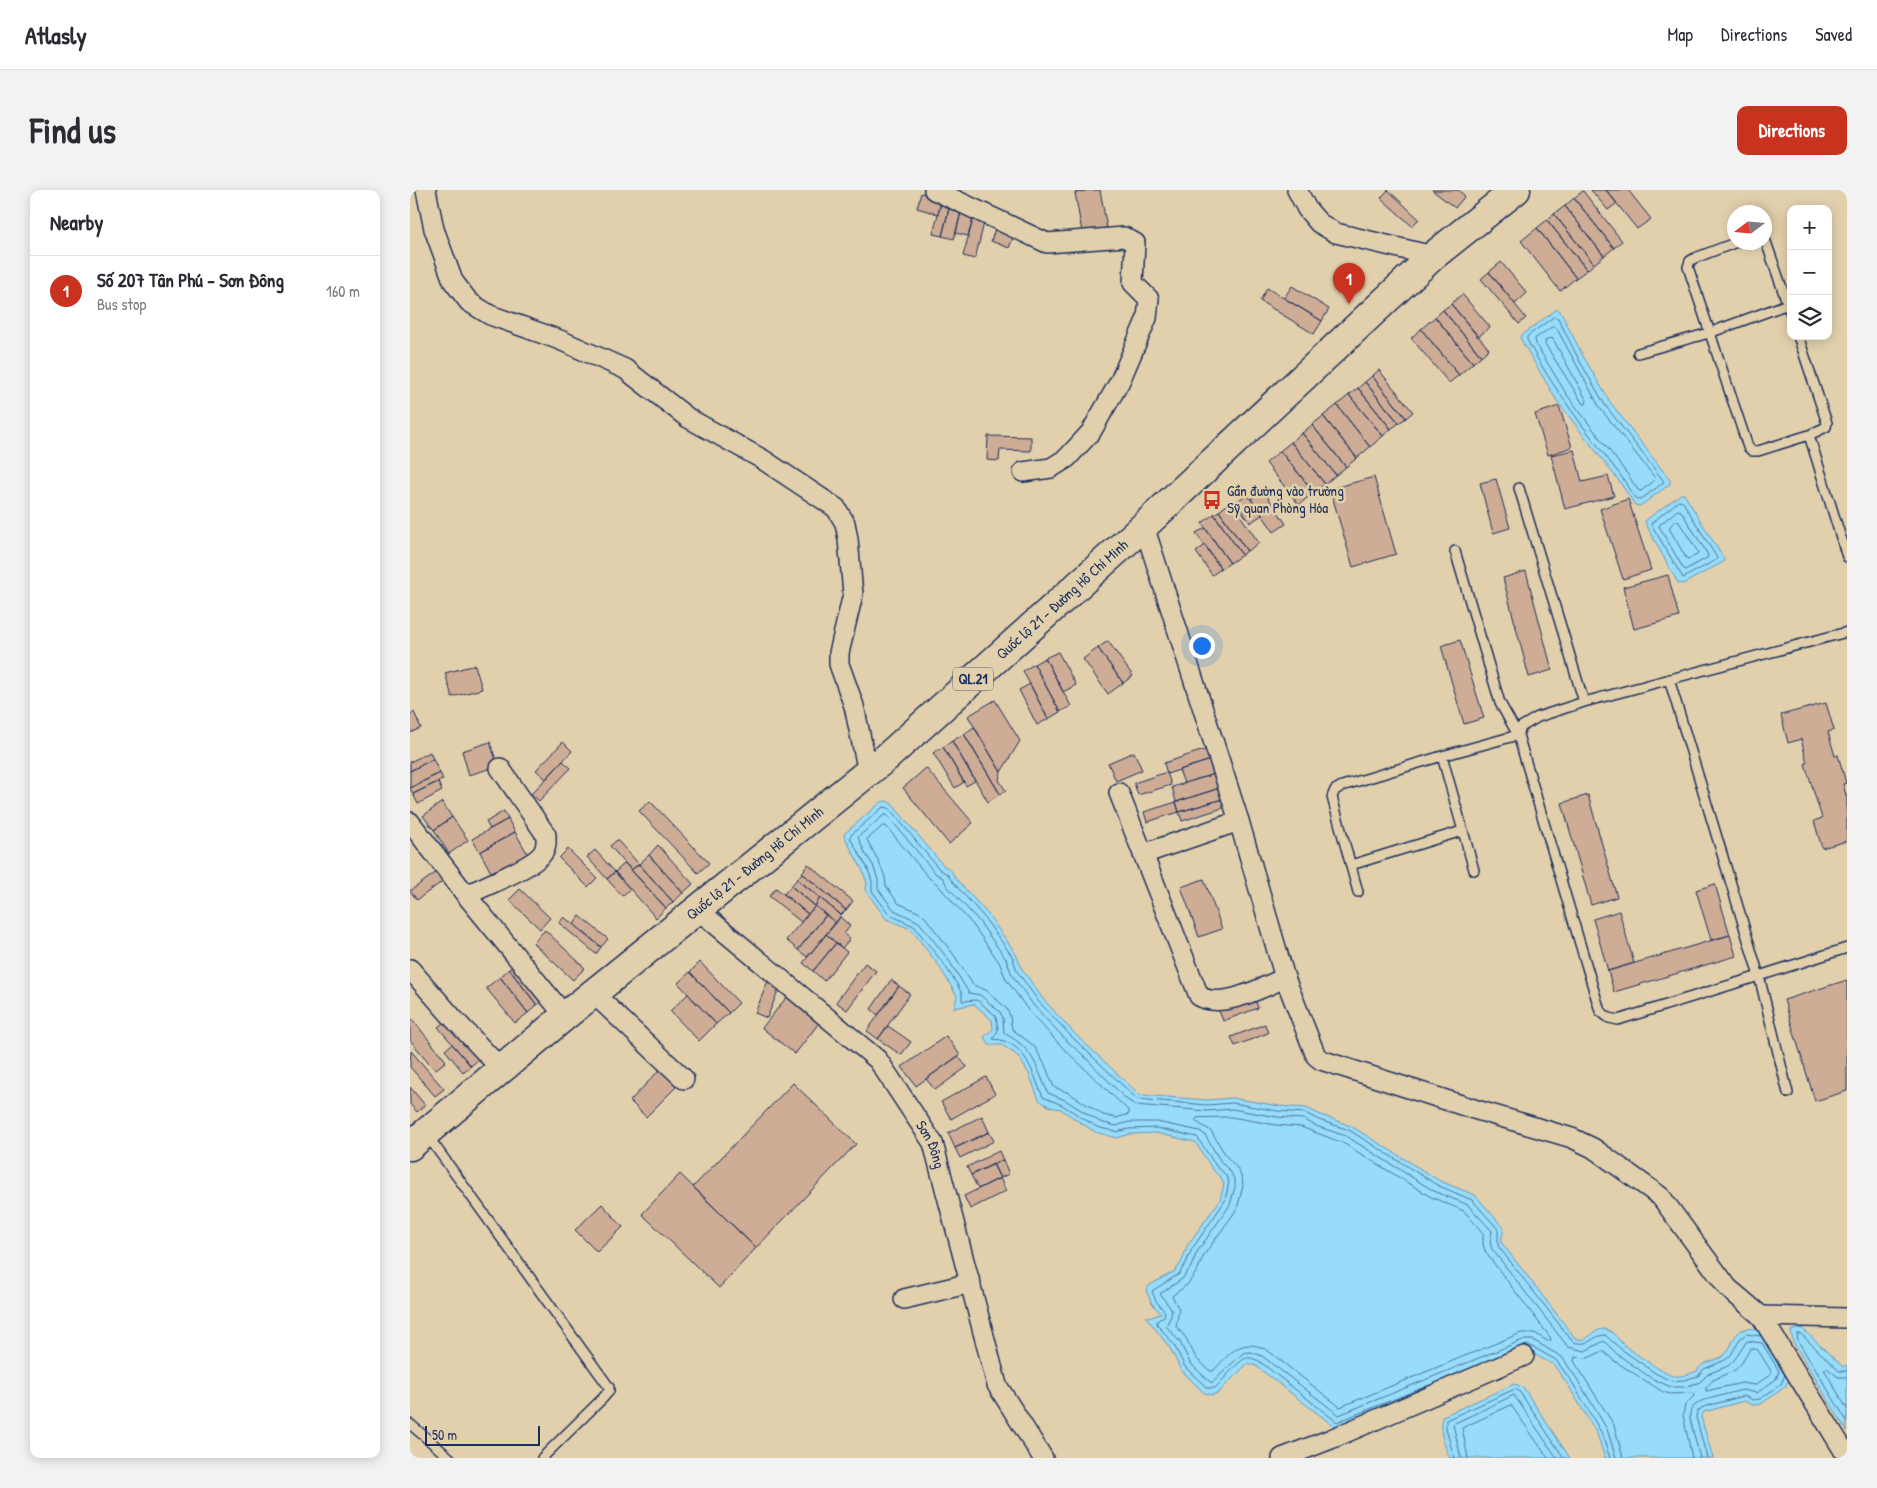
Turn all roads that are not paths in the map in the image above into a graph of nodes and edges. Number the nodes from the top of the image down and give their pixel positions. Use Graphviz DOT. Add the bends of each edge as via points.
graph roads {
  1 [pos="426,190"];
  2 [pos="934,190"];
  3 [pos="1297,190"];
  4 [pos="1516,190"];
  5 [pos="1727,246"];
  6 [pos="1769,250"];
  7 [pos="1433,256"];
  8 [pos="1787,301"];
  9 [pos="1787,304"];
  10 [pos="1709,333"];
  11 [pos="1799,340"];
  12 [pos="1638,353"];
  13 [pos="1809,435"];
  14 [pos="1024,472"];
  15 [pos="1519,488"];
  16 [pos="1144,526"];
  17 [pos="1455,551"];
  18 [pos="1847,557"];
  19 [pos="1847,632"];
  20 [pos="1669,679"];
  21 [pos="1584,702"];
  22 [pos="1518,735"];
  23 [pos="1442,756"];
  24 [pos="500,768"];
  25 [pos="868,772"];
  26 [pos="1120,793"];
  27 [pos="1239,820"];
  28 [pos="410,822"];
  29 [pos="1462,831"];
  30 [pos="1143,854"];
  31 [pos="1351,865"];
  32 [pos="1474,870"];
  33 [pos="1358,892"];
  34 [pos="466,895"];
  35 [pos="697,909"];
  36 [pos="1847,948"];
  37 [pos="410,969"];
  38 [pos="1759,976"];
  39 [pos="1285,978"];
  40 [pos="593,993"];
  41 [pos="565,1016"];
  42 [pos="502,1070"];
  43 [pos="684,1079"];
  44 [pos="1788,1092"];
  45 [pos="418,1139"];
  46 [pos="971,1283"];
  47 [pos="904,1299"];
  48 [pos="1761,1316"];
  49 [pos="1847,1318"];
  50 [pos="1524,1356"];
  51 [pos="410,1424"];
  52 [pos="1847,1456"];
  53 [pos="450,1458"];
  54 [pos="542,1458"];
  55 [pos="1043,1458"];
  56 [pos="1282,1458"];
  1 -- 25 [label="street" via="434,229 453,281 469,302 490,315 560,340 625,369 688,418 762,459 836,508 845,523 853,594 839,664 854,706"];
  2 -- 14 [label="street" via="1047,243 1124,237 1135,244 1132,283 1149,299 1147,318 1120,381 1091,432 1067,458 1052,468"];
  3 -- 7 [label="street" via="1319,223 1336,233"];
  4 -- 7 [label="highway, Quốc lộ 21 - Đường Hồ Chí Minh / QL.21"];
  5 -- 10 [label="lane" via="1690,261 1688,267"];
  6 -- 8 [label="lane"];
  7 -- 16 [label="highway, Quốc lộ 21 - Đường Hồ Chí Minh / QL.21"];
  9 -- 10 [label="lane"];
  10 -- 12 [label="lane"];
  10 -- 13 [label="lane" via="1748,447 1758,451"];
  11 -- 13 [label="lane" via="1827,423 1826,427"];
  13 -- 18 [label="lane"];
  15 -- 21 [label="lane"];
  16 -- 25 [label="highway, Quốc lộ 21 - Đường Hồ Chí Minh / QL.21"];
  16 -- 27 [label="street"];
  17 -- 22 [label="lane" via="1500,703"];
  19 -- 20 [label="lane"];
  20 -- 21 [label="lane"];
  20 -- 38 [label="lane"];
  21 -- 22 [label="lane" via="1538,717 1522,727"];
  22 -- 23 [label="lane"];
  22 -- 38 [label="lane" via="1600,1011 1618,1020"];
  23 -- 29 [label="lane"];
  23 -- 31 [label="lane" via="1335,790 1332,797"];
  24 -- 34 [label="street" via="546,835 546,846 542,856"];
  25 -- 35 [label="highway, Quốc lộ 21 - Đường Hồ Chí Minh / QL.21"];
  26 -- 30 [label="street"];
  27 -- 30 [label="street"];
  27 -- 39 [label="street"];
  28 -- 34 [label="street"];
  29 -- 31 [label="lane"];
  29 -- 32 [label="lane"];
  30 -- 39 [label="street" via="1199,996 1206,1000 1227,1000"];
  31 -- 33 [label="lane"];
  34 -- 41 [label="street"];
  35 -- 40 [label="highway, Quốc lộ 21 - Đường Hồ Chí Minh / QL.21"];
  35 -- 46 [label="street, Sơn Đông" via="878,1060 933,1143"];
  36 -- 38 [label="lane"];
  37 -- 42 [label="street"];
  38 -- 44 [label="lane"];
  39 -- 48 [label="street" via="1312,1049 1321,1060 1572,1138 1593,1148 1661,1197 1728,1288"];
  40 -- 41 [label="highway, Quốc lộ 21 - Đường Hồ Chí Minh / QL.21"];
  40 -- 43 [label="street"];
  41 -- 42 [label="highway, Quốc lộ 21 - Đường Hồ Chí Minh / QL.21"];
  42 -- 45 [label="highway, Quốc lộ 21 - Đường Hồ Chí Minh / QL.21"];
  45 -- 54 [label="lane" via="609,1387 603,1398"];
  46 -- 47 [label="street"];
  46 -- 55 [label="street, Sơn Đông" via="998,1385"];
  48 -- 49 [label="street"];
  48 -- 52 [label="street"];
  50 -- 56 [label="street"];
  51 -- 53 [label="lane"];
}
